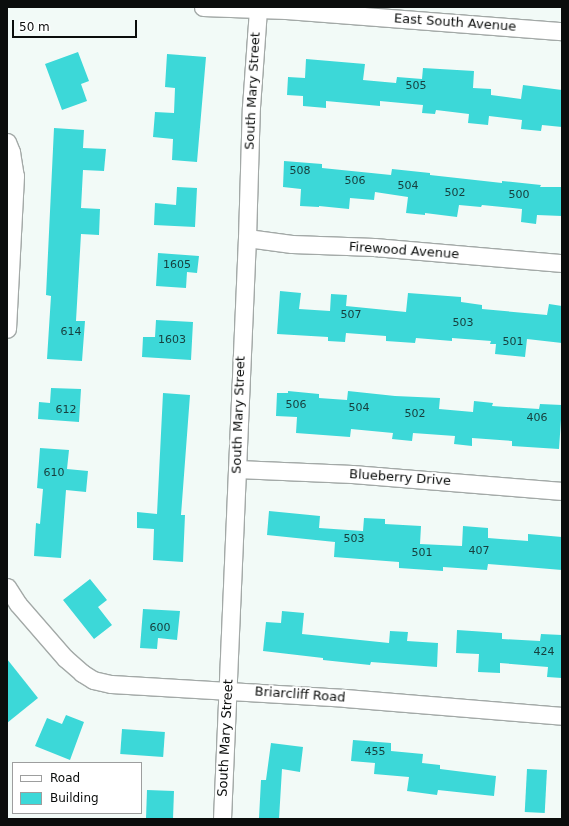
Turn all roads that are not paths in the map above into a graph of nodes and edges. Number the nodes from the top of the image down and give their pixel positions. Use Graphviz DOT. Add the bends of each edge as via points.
graph roads {
  1 [pos="203,7"];
  2 [pos="258,10"];
  3 [pos="562,31"];
  4 [pos="7,142"];
  5 [pos="247,238"];
  6 [pos="562,262"];
  7 [pos="7,329"];
  8 [pos="237,469"];
  9 [pos="562,490"];
  10 [pos="7,588"];
  11 [pos="228,691"];
  12 [pos="562,716"];
  13 [pos="222,819"];
  1 -- 2 [label="street, East South Avenue"];
  2 -- 3 [label="street, East South Avenue"];
  2 -- 5 [label="street, South Mary Street" via="251,107"];
  4 -- 7 [label="street" via="15,176"];
  5 -- 6 [label="street, Firewood Avenue" via="292,244"];
  5 -- 8 [label="street, South Mary Street"];
  8 -- 9 [label="street, Blueberry Drive" via="352,474"];
  8 -- 11 [label="street, South Mary Street"];
  10 -- 11 [label="street, Briarcliff Road" via="65,658 93,680 111,684"];
  11 -- 12 [label="street, Briarcliff Road"];
  11 -- 13 [label="street, South Mary Street"];
}
